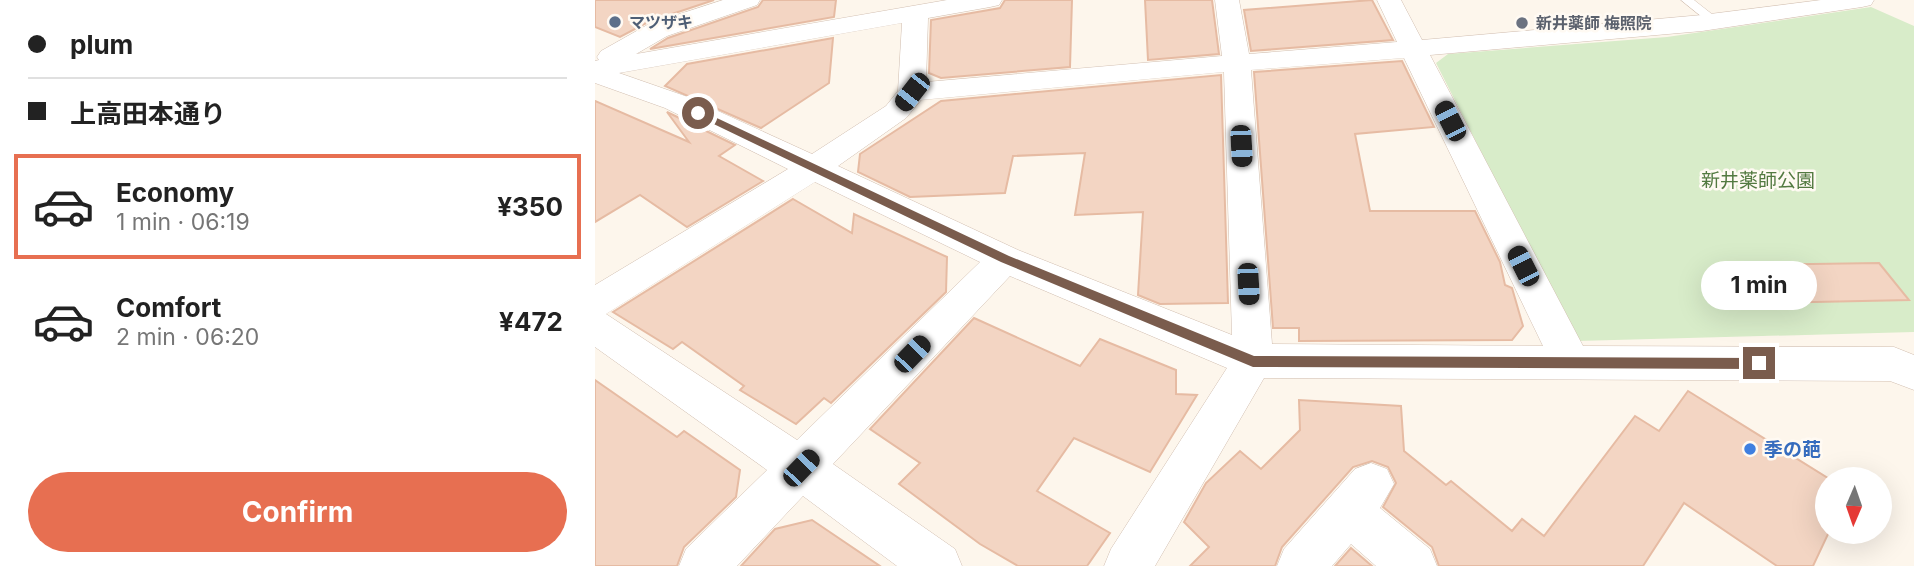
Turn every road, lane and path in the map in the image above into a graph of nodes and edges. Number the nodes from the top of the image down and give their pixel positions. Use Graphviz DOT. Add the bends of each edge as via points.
graph roads {
  1 [pos="668,0"];
  2 [pos="748,0"];
  3 [pos="990,0"];
  4 [pos="1227,0"];
  5 [pos="1389,0"];
  6 [pos="1687,0"];
  7 [pos="1862,0"];
  8 [pos="915,15"];
  9 [pos="685,21"];
  10 [pos="1716,22"];
  11 [pos="1414,49"];
  12 [pos="1237,64"];
  13 [pos="595,70"];
  14 [pos="912,92"];
  15 [pos="815,167"];
  16 [pos="1005,259"];
  17 [pos="595,303"];
  18 [pos="595,326"];
  19 [pos="1253,362"];
  20 [pos="1571,362"];
  21 [pos="1914,373"];
  22 [pos="801,468"];
  23 [pos="703,566"];
  24 [pos="938,566"];
  25 [pos="1128,566"];
  26 [pos="1301,566"];
  27 [pos="1413,566"];
  1 -- 9 [label="street"];
  2 -- 9 [label="street"];
  3 -- 8 [label="street"];
  4 -- 12 [label="street"];
  5 -- 11 [label="street"];
  6 -- 10 [label="lane"];
  7 -- 10 [label="street"];
  8 -- 13 [label="street"];
  8 -- 14 [label="street"];
  9 -- 13 [label="street" via="658,30"];
  10 -- 11 [label="street"];
  11 -- 12 [label="street"];
  11 -- 20 [label="street"];
  12 -- 14 [label="street"];
  12 -- 19 [label="street"];
  13 -- 15 [label="street"];
  14 -- 15 [label="street" via="896,112"];
  15 -- 16 [label="street"];
  15 -- 17 [label="street"];
  16 -- 19 [label="street"];
  16 -- 22 [label="street"];
  18 -- 22 [label="street"];
  19 -- 20 [label="street"];
  19 -- 25 [label="street"];
  20 -- 21 [label="street" via="1894,364"];
  22 -- 23 [label="street"];
  22 -- 24 [label="street"];
  26 -- 27 [label="street" via="1360,497"];
}
